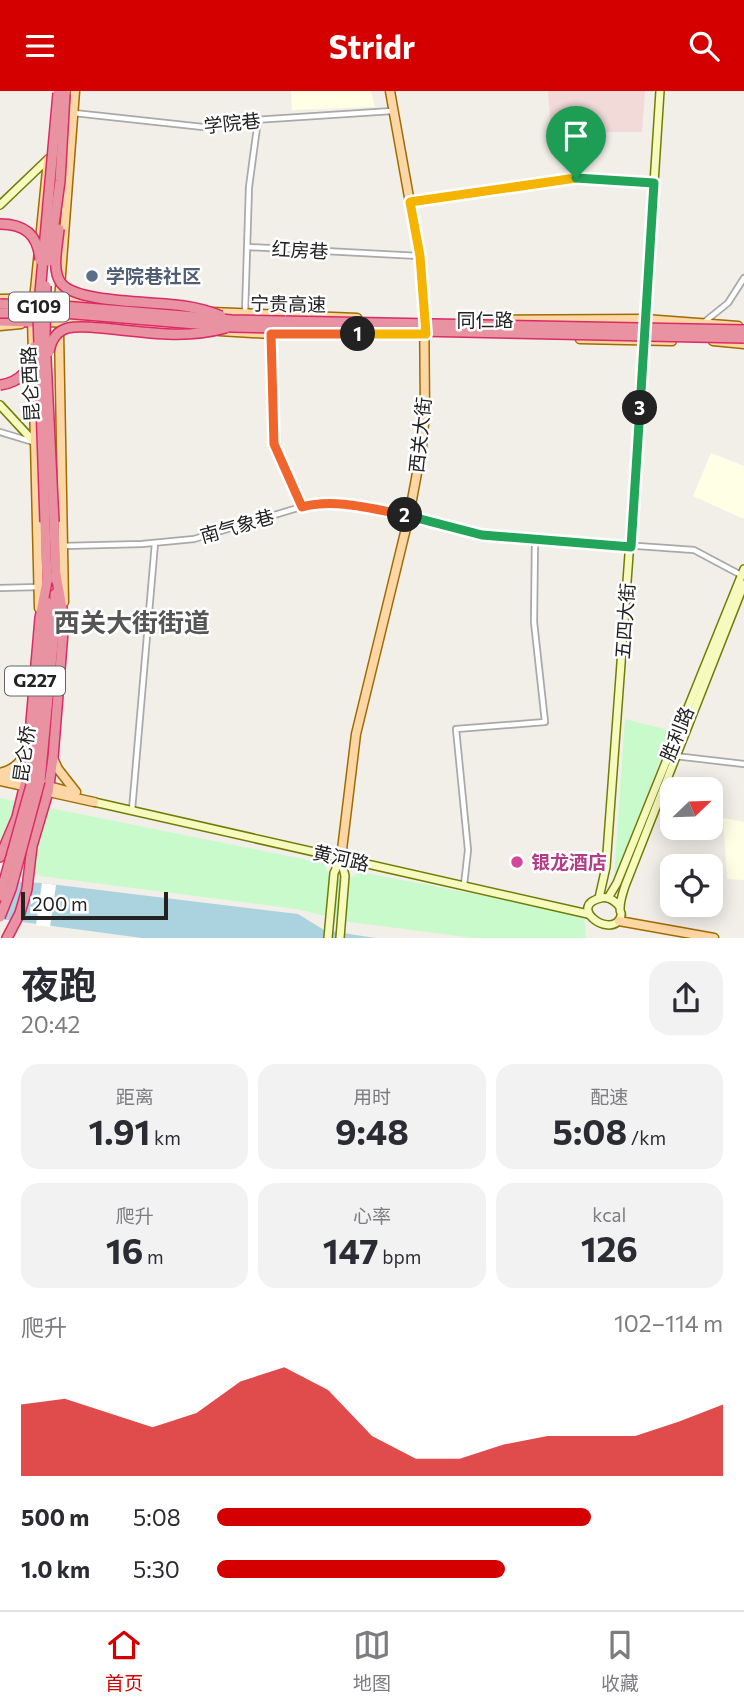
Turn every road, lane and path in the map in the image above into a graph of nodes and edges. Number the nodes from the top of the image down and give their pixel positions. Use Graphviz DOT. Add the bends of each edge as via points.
graph roads {
  1 [pos="390,91"];
  2 [pos="660,91"];
  3 [pos="63,92"];
  4 [pos="393,111"];
  5 [pos="72,113"];
  6 [pos="258,120"];
  7 [pos="48,159"];
  8 [pos="60,181"];
  9 [pos="654,183"];
  10 [pos="410,202"];
  11 [pos="0,205"];
  12 [pos="0,224"];
  13 [pos="248,247"];
  14 [pos="420,256"];
  15 [pos="744,278"];
  16 [pos="41,282"];
  17 [pos="35,298"];
  18 [pos="59,298"];
  19 [pos="2,307"];
  20 [pos="244,314"];
  21 [pos="645,319"];
  22 [pos="0,321"];
  23 [pos="425,321"];
  24 [pos="59,322"];
  25 [pos="232,323"];
  26 [pos="702,324"];
  27 [pos="35,325"];
  28 [pos="0,326"];
  29 [pos="744,328"];
  30 [pos="271,334"];
  31 [pos="426,334"];
  32 [pos="744,338"];
  33 [pos="645,341"];
  34 [pos="744,344"];
  35 [pos="0,385"];
  36 [pos="0,405"];
  37 [pos="50,420"];
  38 [pos="0,432"];
  39 [pos="35,443"];
  40 [pos="62,507"];
  41 [pos="302,507"];
  42 [pos="409,516"];
  43 [pos="45,522"];
  44 [pos="535,539"];
  45 [pos="155,543"];
  46 [pos="63,546"];
  47 [pos="631,547"];
  48 [pos="743,572"];
  49 [pos="52,576"];
  50 [pos="744,584"];
  51 [pos="39,587"];
  52 [pos="0,589"];
  53 [pos="40,618"];
  54 [pos="64,619"];
  55 [pos="50,633"];
  56 [pos="30,744"];
  57 [pos="672,755"];
  58 [pos="53,758"];
  59 [pos="744,764"];
  60 [pos="0,777"];
  61 [pos="26,783"];
  62 [pos="48,789"];
  63 [pos="78,793"];
  64 [pos="94,802"];
  65 [pos="132,810"];
  66 [pos="1,855"];
  67 [pos="341,858"];
  68 [pos="464,885"];
  69 [pos="0,896"];
  70 [pos="604,898"];
  71 [pos="620,907"];
  72 [pos="588,914"];
  73 [pos="0,916"];
  74 [pos="619,921"];
  75 [pos="609,929"];
  76 [pos="7,938"];
  77 [pos="328,938"];
  78 [pos="340,938"];
  79 [pos="607,938"];
  80 [pos="714,938"];
  1 -- 4 [label="main road, 西关大街"];
  2 -- 9 [label="main road, 五四大街"];
  3 -- 5 [label="main road"];
  3 -- 7 [label="main road"];
  3 -- 8 [label="highway, 昆仑西路 / G109, bridge"];
  3 -- 16 [label="highway, 昆仑西路 / G109, bridge"];
  4 -- 6 [label="street, 学院巷"];
  4 -- 10 [label="main road, 西关大街"];
  5 -- 6 [label="street, 学院巷" via="203,127"];
  5 -- 18 [label="main road"];
  6 -- 13 [label="street" via="249,187"];
  7 -- 11 [label="main road"];
  7 -- 17 [label="main road"];
  8 -- 25 [label="highway, bridge" via="56,270 61,283 89,297 205,310"];
  8 -- 37 [label="highway, 昆仑西路 / G109, bridge" via="46,281"];
  9 -- 10 [label="street" via="576,178"];
  9 -- 21 [label="main road, 五四大街"];
  10 -- 14 [label="main road, 西关大街"];
  12 -- 16 [label="highway, bridge" via="17,225 37,241"];
  13 -- 14 [label="street, 红房巷"];
  13 -- 20 [label="street, 红房巷"];
  14 -- 23 [label="main road, 西关大街"];
  15 -- 26 [label="street" via="728,303"];
  16 -- 27 [label="highway, 昆仑西路 / G109, bridge"];
  17 -- 18 [label="main road, 同仁路"];
  17 -- 19 [label="main road, 同仁路"];
  17 -- 27 [label="main road"];
  18 -- 20 [label="main road, 同仁路"];
  18 -- 24 [label="main road"];
  19 -- 25 [label="highway, 宁贵高速, bridge"];
  20 -- 23 [label="main road, 同仁路"];
  21 -- 23 [label="main road, 同仁路"];
  21 -- 26 [label="main road, 同仁路"];
  21 -- 33 [label="main road, 五四大街"];
  22 -- 27 [label="highway"];
  23 -- 31 [label="main road, 西关大街"];
  24 -- 27 [label="main road, 同仁路"];
  24 -- 30 [label="main road, 同仁路"];
  24 -- 40 [label="main road"];
  25 -- 29 [label="highway, 宁贵高速, bridge"];
  25 -- 32 [label="highway, 宁贵高速, bridge"];
  25 -- 37 [label="highway, bridge" via="202,335 184,336 86,327 61,331 49,351"];
  26 -- 29 [label="main road, 同仁路"];
  27 -- 28 [label="main road, 同仁路"];
  27 -- 35 [label="highway, bridge" via="26,373"];
  27 -- 39 [label="main road"];
  27 -- 43 [label="highway, 昆仑西路 / G109, bridge"];
  30 -- 31 [label="main road, 同仁路"];
  30 -- 41 [label="street" via="274,444"];
  31 -- 33 [label="main road, 同仁路"];
  31 -- 42 [label="main road, 西关大街" via="422,446"];
  33 -- 34 [label="main road, 同仁路"];
  33 -- 47 [label="main road, 五四大街"];
  36 -- 39 [label="main road"];
  37 -- 43 [label="highway, 昆仑西路 / G109, bridge"];
  38 -- 39 [label="street"];
  39 -- 43 [label="main road"];
  40 -- 46 [label="main road"];
  40 -- 49 [label="main road" via="60,560"];
  41 -- 42 [label="street, 南气象巷" via="351,505"];
  41 -- 45 [label="street, 南气象巷" via="194,538"];
  42 -- 44 [label="street, 南气象巷" via="482,535"];
  42 -- 67 [label="main road, 西关大街" via="356,734"];
  43 -- 49 [label="highway, 昆仑西路 / G109"];
  43 -- 51 [label="main road"];
  44 -- 47 [label="street, 南气象巷"];
  44 -- 68 [label="street" via="534,622 545,722 456,729 468,850"];
  45 -- 46 [label="street, 南气象巷"];
  45 -- 65 [label="street"];
  46 -- 54 [label="main road"];
  47 -- 48 [label="street, 南气象巷" via="694,550"];
  47 -- 70 [label="main road, 五四大街"];
  48 -- 57 [label="main road, 胜利路"];
  49 -- 53 [label="highway, G227"];
  49 -- 54 [label="highway, G227"];
  49 -- 55 [label="highway, 昆仑西路 / G109"];
  50 -- 57 [label="main road, 胜利路"];
  51 -- 52 [label="street"];
  51 -- 53 [label="main road"];
  53 -- 56 [label="highway, G227"];
  54 -- 58 [label="highway, G227"];
  55 -- 69 [label="highway, 昆仑桥 / G109, bridge" via="33,778"];
  55 -- 73 [label="highway, 昆仑桥 / G109, bridge" via="40,781"];
  56 -- 60 [label="main road" via="23,759"];
  56 -- 61 [label="highway, G227"];
  57 -- 59 [label="street"];
  57 -- 70 [label="main road, 胜利路" via="617,883"];
  57 -- 71 [label="main road, 胜利路"];
  58 -- 62 [label="highway, G227"];
  58 -- 63 [label="main road"];
  60 -- 61 [label="main road"];
  61 -- 62 [label="main road"];
  61 -- 66 [label="highway, G227"];
  62 -- 63 [label="main road"];
  62 -- 64 [label="main road"];
  62 -- 76 [label="highway, G227" via="32,846 27,889"];
  63 -- 64 [label="main road"];
  64 -- 65 [label="main road, 黄河路"];
  65 -- 67 [label="main road, 黄河路"];
  67 -- 68 [label="main road, 黄河路"];
  67 -- 77 [label="main road, 西关大街" via="334,873"];
  67 -- 78 [label="main road, 西关大街" via="345,876"];
  68 -- 72 [label="main road, 黄河路"];
  70 -- 71 [label="main road"];
  70 -- 72 [label="main road" via="589,907"];
  71 -- 74 [label="main road"];
  72 -- 75 [label="main road" via="594,926"];
  74 -- 75 [label="main road"];
  74 -- 80 [label="main road"];
  75 -- 79 [label="main road"];
}
